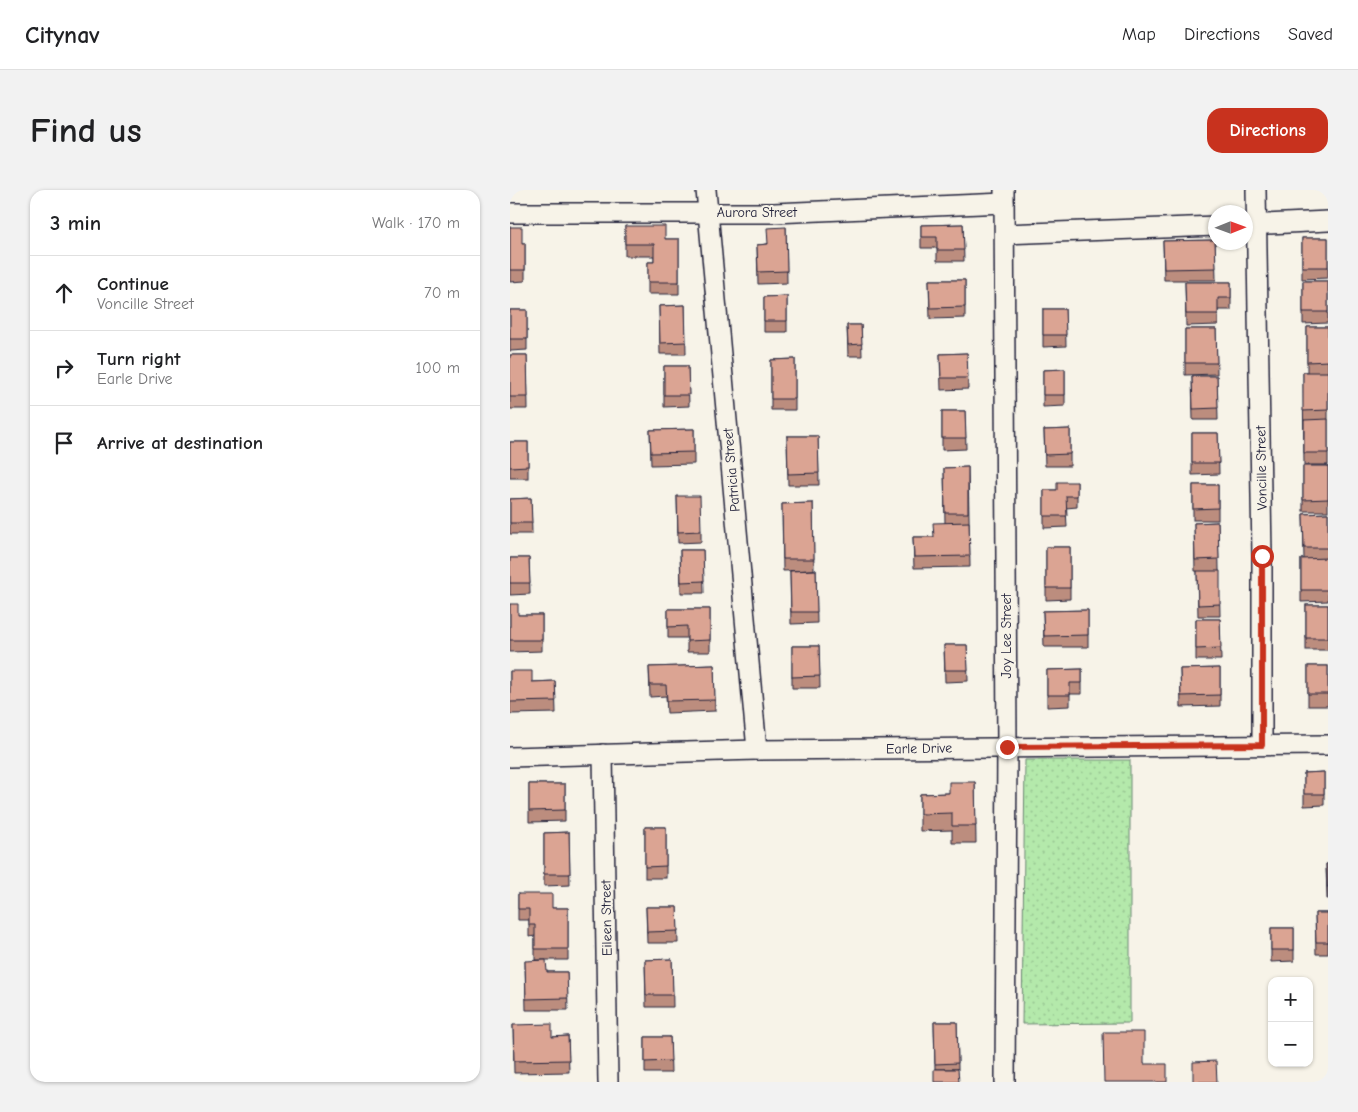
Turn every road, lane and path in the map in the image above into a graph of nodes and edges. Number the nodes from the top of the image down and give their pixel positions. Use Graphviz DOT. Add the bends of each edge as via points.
graph roads {
  1 [pos="706,190"];
  2 [pos="1256,190"];
  3 [pos="1004,196"];
  4 [pos="1253,211"];
  5 [pos="708,212"];
  6 [pos="510,213"];
  7 [pos="1328,221"];
  8 [pos="1253,225"];
  9 [pos="1208,226"];
  10 [pos="1005,234"];
  11 [pos="1252,250"];
  12 [pos="1262,745"];
  13 [pos="1328,746"];
  14 [pos="1007,747"];
  15 [pos="757,750"];
  16 [pos="603,754"];
  17 [pos="510,757"];
  18 [pos="608,1082"];
  19 [pos="1005,1082"];
  1 -- 5 [label="street, Patricia Street"];
  2 -- 4 [label="street, Voncille Street"];
  3 -- 5 [label="street, Aurora Street" via="774,213"];
  3 -- 10 [label="street, Joy Lee Street"];
  5 -- 6 [label="street, Aurora Street"];
  5 -- 15 [label="street, Patricia Street"];
  7 -- 8 [label="street"];
  9 -- 10 [label="street"];
  10 -- 14 [label="street, Joy Lee Street"];
  11 -- 12 [label="street, Voncille Street" via="1262,556"];
  12 -- 13 [label="street, Earle Drive"];
  12 -- 14 [label="street, Earle Drive"];
  14 -- 15 [label="street, Earle Drive"];
  14 -- 19 [label="street, Joy Lee Street"];
  15 -- 16 [label="street, Earle Drive"];
  16 -- 17 [label="street, Earle Drive"];
  16 -- 18 [label="street, Eileen Street"];
}
